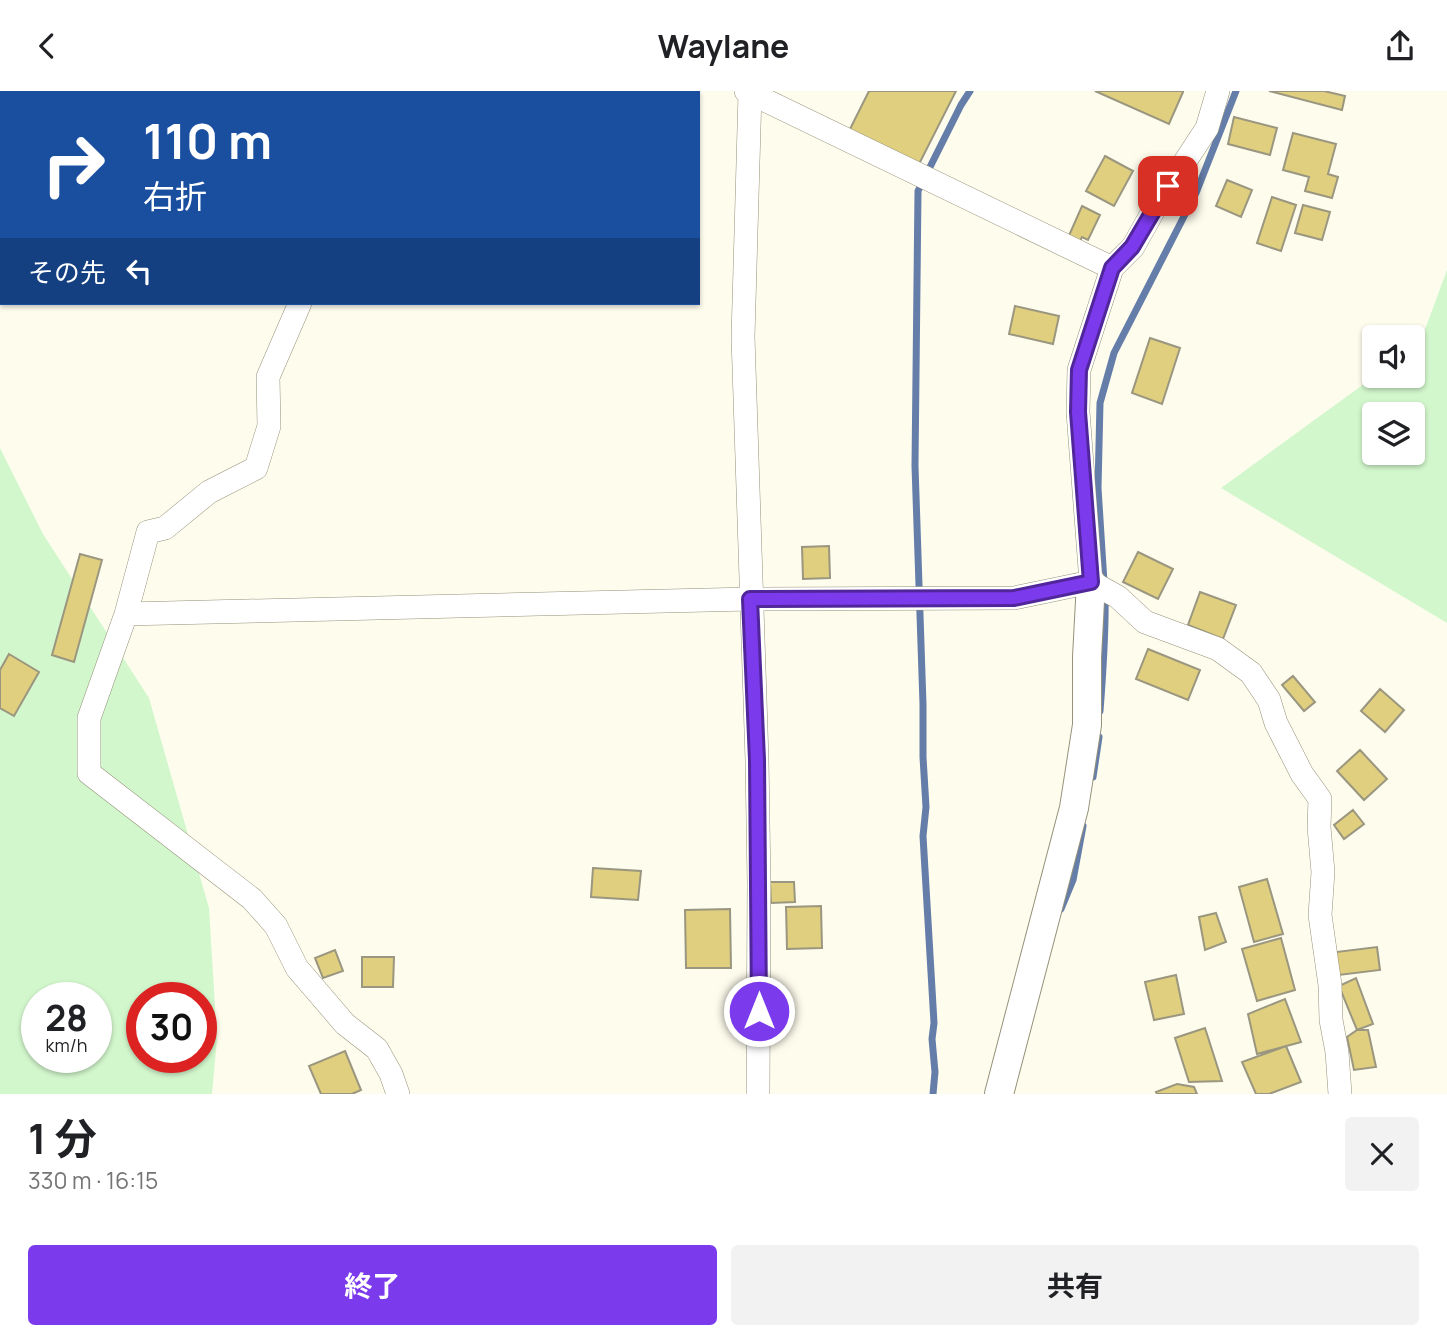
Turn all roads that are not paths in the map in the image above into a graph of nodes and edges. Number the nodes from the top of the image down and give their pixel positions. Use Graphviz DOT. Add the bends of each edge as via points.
graph roads {
  1 [pos="1218,91"];
  2 [pos="748,92"];
  3 [pos="1112,268"];
  4 [pos="299,305"];
  5 [pos="1091,582"];
  6 [pos="750,599"];
  7 [pos="126,614"];
  8 [pos="398,1094"];
  9 [pos="758,1094"];
  10 [pos="999,1094"];
  11 [pos="1340,1094"];
  1 -- 3 [label="street" via="1207,128 1132,247"];
  2 -- 3 [label="street"];
  2 -- 6 [label="street" via="743,337"];
  3 -- 5 [label="street" via="1079,370"];
  4 -- 7 [label="street" via="268,377 269,426 256,468 209,492 165,528 148,532"];
  5 -- 6 [label="street" via="1014,598"];
  5 -- 10 [label="street" via="1087,725 1073,808"];
  5 -- 11 [label="street" via="1118,597 1145,622 1218,649 1251,673 1269,700 1302,774 1320,799 1324,872 1320,915"];
  6 -- 7 [label="street"];
  6 -- 9 [label="street" via="759,870"];
  7 -- 8 [label="street" via="89,718 89,773 252,899 276,926 297,968 345,1024 377,1049"];
}
